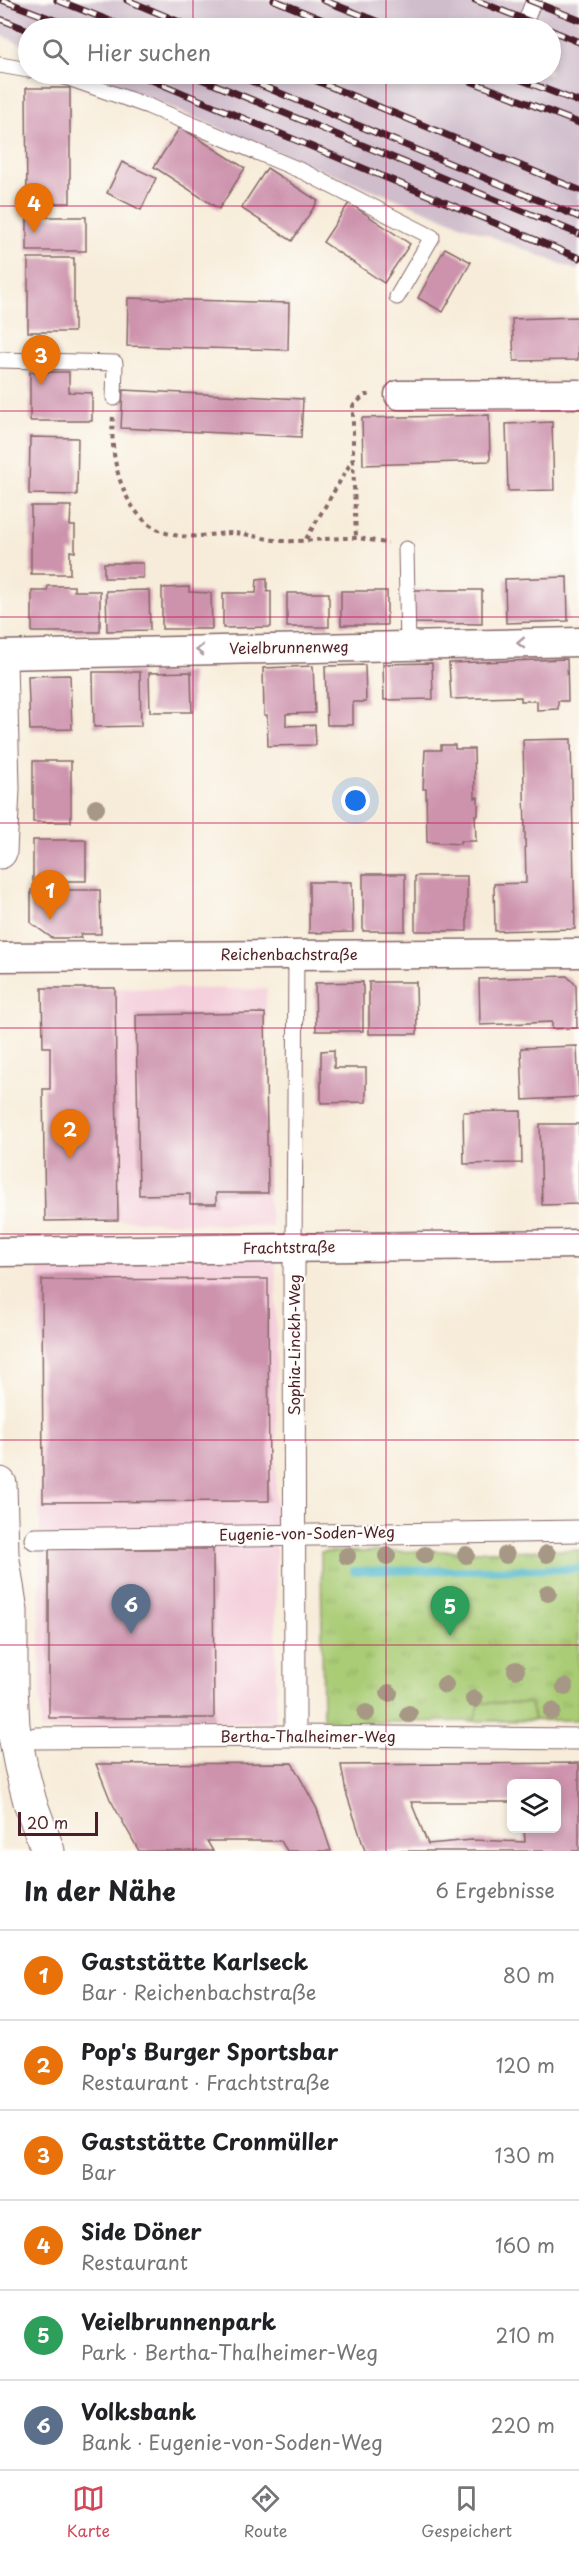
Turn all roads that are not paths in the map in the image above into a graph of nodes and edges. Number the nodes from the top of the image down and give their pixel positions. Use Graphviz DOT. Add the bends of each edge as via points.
graph roads {
  1 [pos="534,0"];
  2 [pos="527,18"];
  3 [pos="0,66"];
  4 [pos="18,68"];
  5 [pos="86,84"];
  6 [pos="397,297"];
  7 [pos="0,360"];
  8 [pos="579,394"];
  9 [pos="399,395"];
  10 [pos="114,398"];
  11 [pos="406,549"];
  12 [pos="579,642"];
  13 [pos="408,645"];
  14 [pos="0,655"];
  15 [pos="0,660"];
  16 [pos="0,852"];
  17 [pos="579,953"];
  18 [pos="297,955"];
  19 [pos="0,957"];
  20 [pos="579,1244"];
  21 [pos="294,1248"];
  22 [pos="0,1252"];
  23 [pos="0,1484"];
  24 [pos="579,1532"];
  25 [pos="296,1534"];
  26 [pos="34,1539"];
  27 [pos="1,1561"];
  28 [pos="25,1732"];
  29 [pos="295,1736"];
  30 [pos="579,1739"];
  31 [pos="0,1758"];
  32 [pos="48,1851"];
  1 -- 2 [label="lane"];
  3 -- 4 [label="lane"];
  5 -- 6 [label="lane" via="148,105 283,163 432,237"];
  7 -- 10 [label="lane" via="115,363"];
  8 -- 9 [label="street"];
  11 -- 13 [label="lane"];
  12 -- 13 [label="street, Veielbrunnenweg, one-way"];
  13 -- 14 [label="street, Veielbrunnenweg, one-way"];
  15 -- 16 [label="street"];
  17 -- 18 [label="street, Reichenbachstraße"];
  18 -- 19 [label="street, Reichenbachstraße"];
  18 -- 21 [label="lane, Sophia-Linckh-Weg"];
  20 -- 21 [label="street, Frachtstraße"];
  21 -- 22 [label="street, Frachtstraße"];
  21 -- 25 [label="street, Sophia-Linckh-Weg"];
  23 -- 27 [label="street"];
  24 -- 25 [label="street, Eugenie-von-Soden-Weg"];
  25 -- 26 [label="street, Eugenie-von-Soden-Weg"];
  25 -- 29 [label="street, Sophia-Linckh-Weg"];
  27 -- 28 [label="street" via="11,1611 10,1687"];
  28 -- 29 [label="street, Bertha-Thalheimer-Weg"];
  28 -- 31 [label="street" via="9,1744"];
  28 -- 32 [label="street" via="28,1793"];
  29 -- 30 [label="street, Bertha-Thalheimer-Weg"];
}
